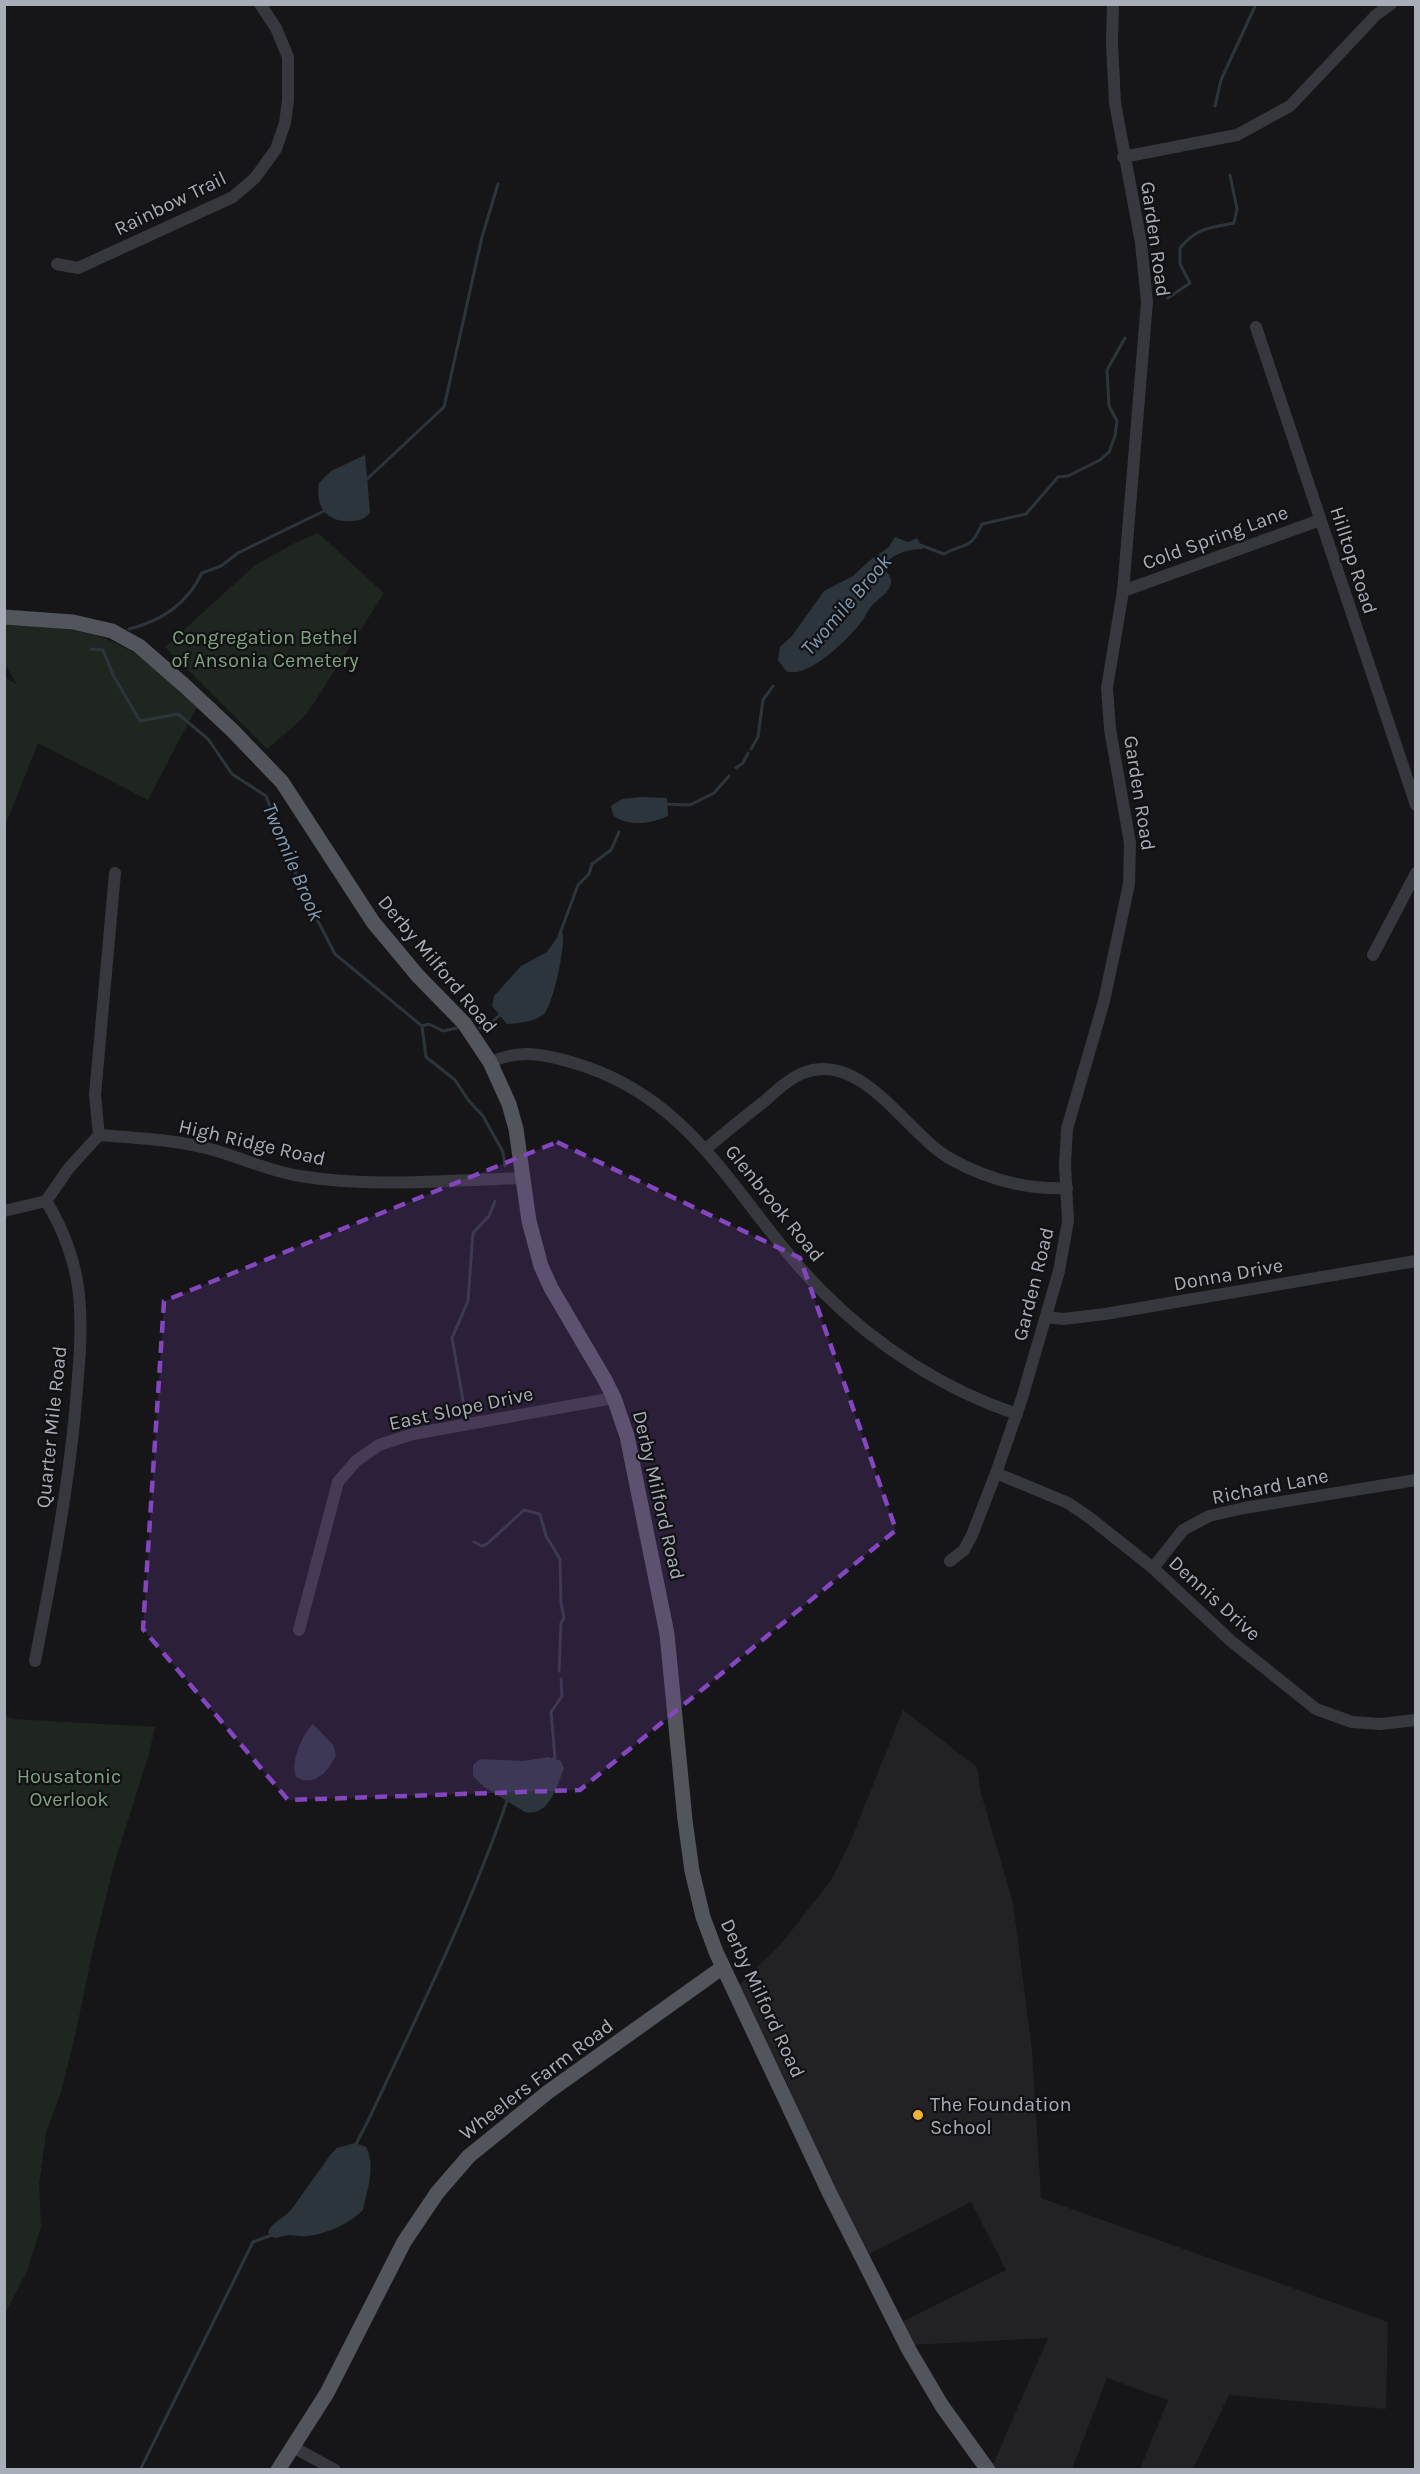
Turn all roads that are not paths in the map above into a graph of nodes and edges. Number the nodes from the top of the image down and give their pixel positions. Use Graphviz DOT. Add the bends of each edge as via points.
graph roads {
  1 [pos="260,4"];
  2 [pos="1113,4"];
  3 [pos="1391,4"];
  4 [pos="1123,157"];
  5 [pos="57,264"];
  6 [pos="1256,327"];
  7 [pos="1320,520"];
  8 [pos="1123,591"];
  9 [pos="4,617"];
  10 [pos="1416,805"];
  11 [pos="115,873"];
  12 [pos="1416,873"];
  13 [pos="1372,955"];
  14 [pos="490,1062"];
  15 [pos="99,1135"];
  16 [pos="706,1149"];
  17 [pos="524,1178"];
  18 [pos="1067,1188"];
  19 [pos="46,1201"];
  20 [pos="4,1211"];
  21 [pos="1416,1261"];
  22 [pos="1046,1317"];
  23 [pos="614,1398"];
  24 [pos="1017,1414"];
  25 [pos="996,1473"];
  26 [pos="1416,1480"];
  27 [pos="950,1560"];
  28 [pos="1153,1568"];
  29 [pos="299,1630"];
  30 [pos="35,1660"];
  31 [pos="1416,1720"];
  32 [pos="723,1967"];
  33 [pos="293,2447"];
  34 [pos="278,2469"];
  35 [pos="335,2469"];
  36 [pos="988,2469"];
  1 -- 5 [label="street, Rainbow Trail" via="288,57 288,100 276,149 255,178 233,197 78,268"];
  2 -- 4 [label="street, Garden Road" via="1112,68"];
  3 -- 4 [label="street" via="1290,106 1237,135"];
  4 -- 8 [label="street, Garden Road" via="1141,243 1147,302"];
  6 -- 7 [label="street, Hilltop Road"];
  7 -- 8 [label="street, Cold Spring Lane"];
  7 -- 10 [label="street, Hilltop Road"];
  8 -- 18 [label="street, Garden Road" via="1107,704 1130,843 1129,884 1111,973 1067,1129"];
  9 -- 14 [label="main road, Derby Milford Road" via="73,622 112,631 139,646 185,686 282,782 373,922 464,1023"];
  11 -- 15 [label="street" via="95,1095"];
  12 -- 13 [label="street"];
  14 -- 16 [label="street, Glenbrook Road" via="513,1054 532,1053 604,1074 658,1106"];
  14 -- 17 [label="main road, Derby Milford Road" via="516,1129"];
  15 -- 17 [label="street, High Ridge Road" via="191,1145 296,1176 327,1180"];
  15 -- 19 [label="street"];
  16 -- 18 [label="street" via="790,1081 812,1070 828,1070 866,1085 923,1138 947,1157 973,1170 1012,1184"];
  16 -- 24 [label="street, Glenbrook Road" via="788,1254 850,1318 921,1369 970,1396"];
  17 -- 23 [label="main road, Derby Milford Road" via="529,1221 550,1288"];
  18 -- 22 [label="street, Garden Road" via="1066,1241"];
  19 -- 20 [label="street"];
  19 -- 30 [label="street, Quarter Mile Road" via="64,1240 77,1285 79,1364 70,1463"];
  21 -- 22 [label="street, Donna Drive" via="1116,1312 1063,1319"];
  22 -- 24 [label="street, Garden Road"];
  23 -- 29 [label="street, East Slope Drive" via="413,1434 379,1445 356,1461 338,1482"];
  23 -- 32 [label="main road, Derby Milford Road" via="632,1457 667,1634 692,1871 703,1917"];
  24 -- 25 [label="street, Garden Road"];
  25 -- 27 [label="street, Garden Road" via="972,1535 964,1550"];
  25 -- 28 [label="street, Dennis Drive" via="1068,1503"];
  26 -- 28 [label="street, Richard Lane" via="1209,1516 1183,1530"];
  28 -- 31 [label="street, Dennis Drive" via="1231,1641 1316,1709 1352,1722"];
  32 -- 33 [label="main road, Wheelers Farm Road" via="548,2092 469,2156 437,2193 404,2242 327,2393"];
  32 -- 36 [label="main road, Derby Milford Road" via="828,2192 909,2350 942,2406"];
  33 -- 34 [label="main road, Wheelers Farm Road"];
  33 -- 35 [label="street"];
}
